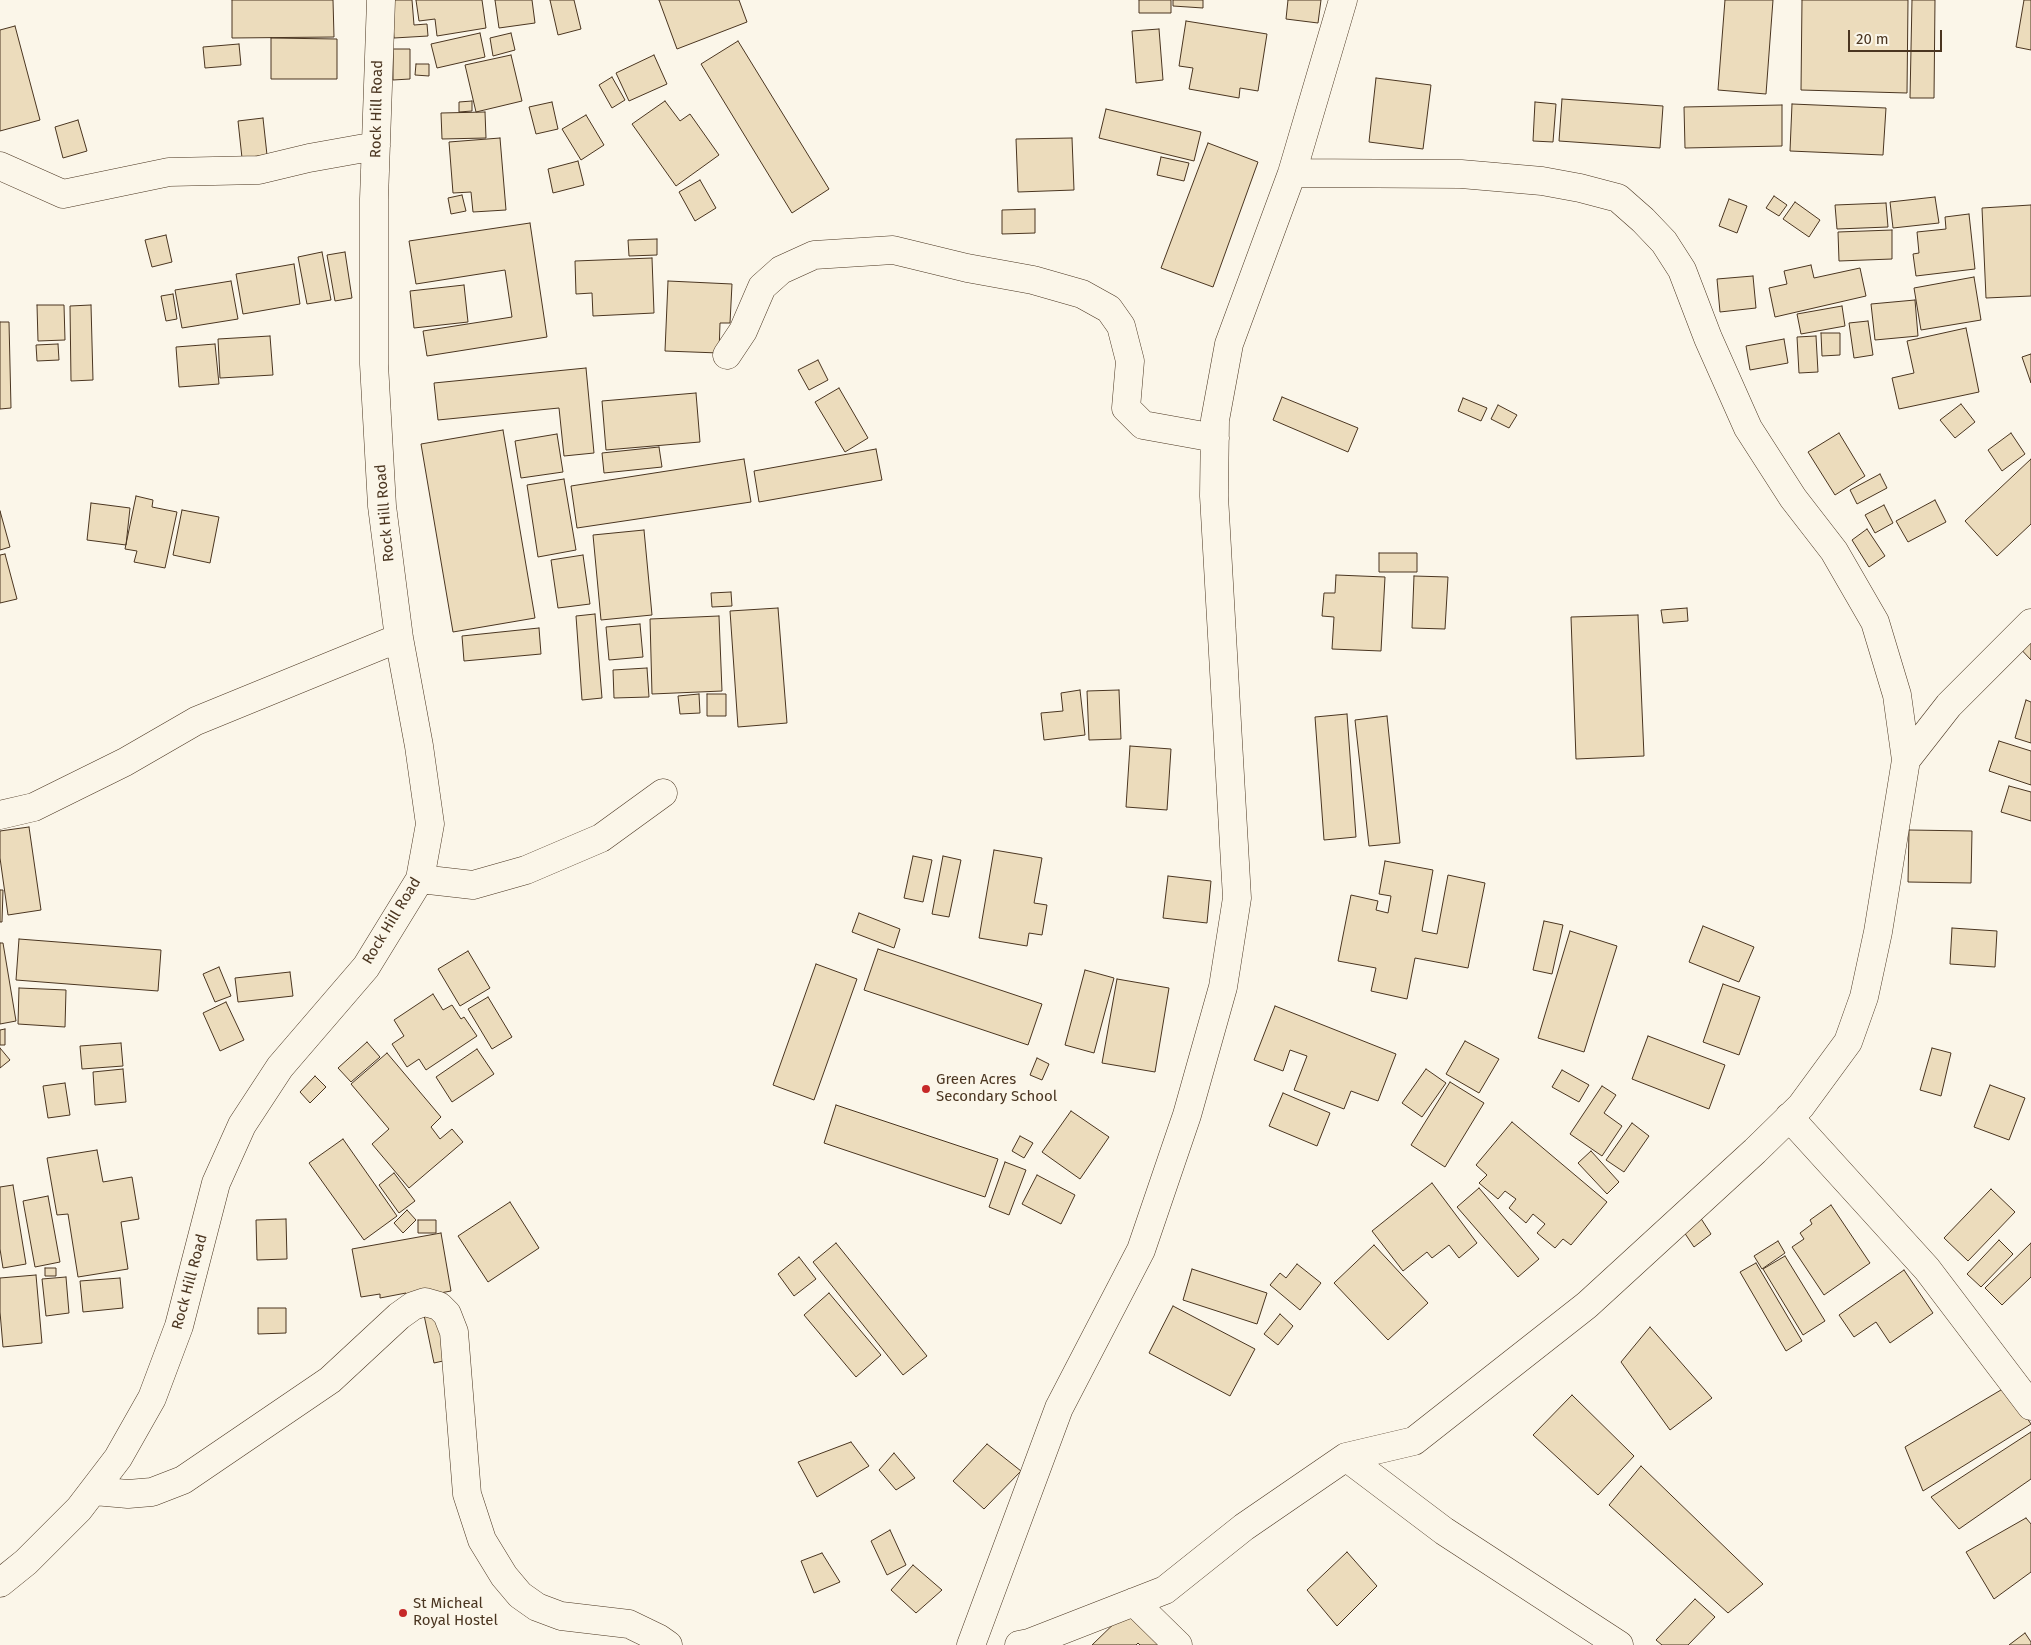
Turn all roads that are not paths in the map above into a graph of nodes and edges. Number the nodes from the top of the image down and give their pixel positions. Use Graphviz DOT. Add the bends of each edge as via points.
graph roads {
  1 [pos="381,0"];
  2 [pos="1343,0"];
  3 [pos="376,146"];
  4 [pos="0,166"];
  5 [pos="1292,173"];
  6 [pos="727,355"];
  7 [pos="1215,438"];
  8 [pos="2031,623"];
  9 [pos="399,638"];
  10 [pos="1906,760"];
  11 [pos="663,793"];
  12 [pos="0,815"];
  13 [pos="420,879"];
  14 [pos="1789,1117"];
  15 [pos="2031,1406"];
  16 [pos="1346,1457"];
  17 [pos="94,1491"];
  18 [pos="0,1582"];
  19 [pos="1134,1602"];
  20 [pos="668,1645"];
  21 [pos="971,1645"];
  22 [pos="1020,1645"];
  23 [pos="1178,1645"];
  24 [pos="1620,1645"];
  1 -- 3 [label="street, Rock Hill Road"];
  2 -- 5 [label="street"];
  3 -- 4 [label="street" via="259,170 169,172 64,194"];
  3 -- 9 [label="street, Rock Hill Road" via="374,364 382,506"];
  5 -- 7 [label="street" via="1229,344 1215,420"];
  5 -- 10 [label="street" via="1461,174 1542,181 1618,198 1643,220 1664,242 1682,270 1748,428 1793,498 1834,551 1875,622 1897,695"];
  6 -- 7 [label="street" via="743,331 762,288 781,270 814,255 893,250 1041,282 1082,294 1109,309 1121,326 1130,361 1126,408 1143,425"];
  7 -- 21 [label="street" via="1214,496 1237,898 1223,987 1187,1115 1141,1250 1059,1408"];
  8 -- 10 [label="street" via="1949,705"];
  9 -- 12 [label="street" via="196,721 125,762 34,808"];
  9 -- 13 [label="street, Rock Hill Road" via="430,824"];
  10 -- 14 [label="street" via="1864,997 1848,1042 1801,1106"];
  11 -- 13 [label="street" via="601,838 526,870 473,885"];
  13 -- 17 [label="street, Rock Hill Road" via="366,967 280,1067 242,1125 216,1183 179,1326 152,1398 118,1458"];
  14 -- 15 [label="street" via="1927,1269"];
  14 -- 16 [label="street" via="1587,1305 1414,1441"];
  16 -- 19 [label="street" via="1244,1527 1165,1590"];
  16 -- 24 [label="street" via="1444,1531"];
  17 -- 18 [label="street, Rock Hill Road" via="26,1562"];
  17 -- 20 [label="street" via="152,1492 183,1480 330,1380 399,1316 425,1302 439,1306 447,1314 454,1332 467,1494 482,1540 504,1576 520,1595 537,1607 562,1616 629,1624"];
  19 -- 22 [label="street"];
  19 -- 23 [label="street"];
}
